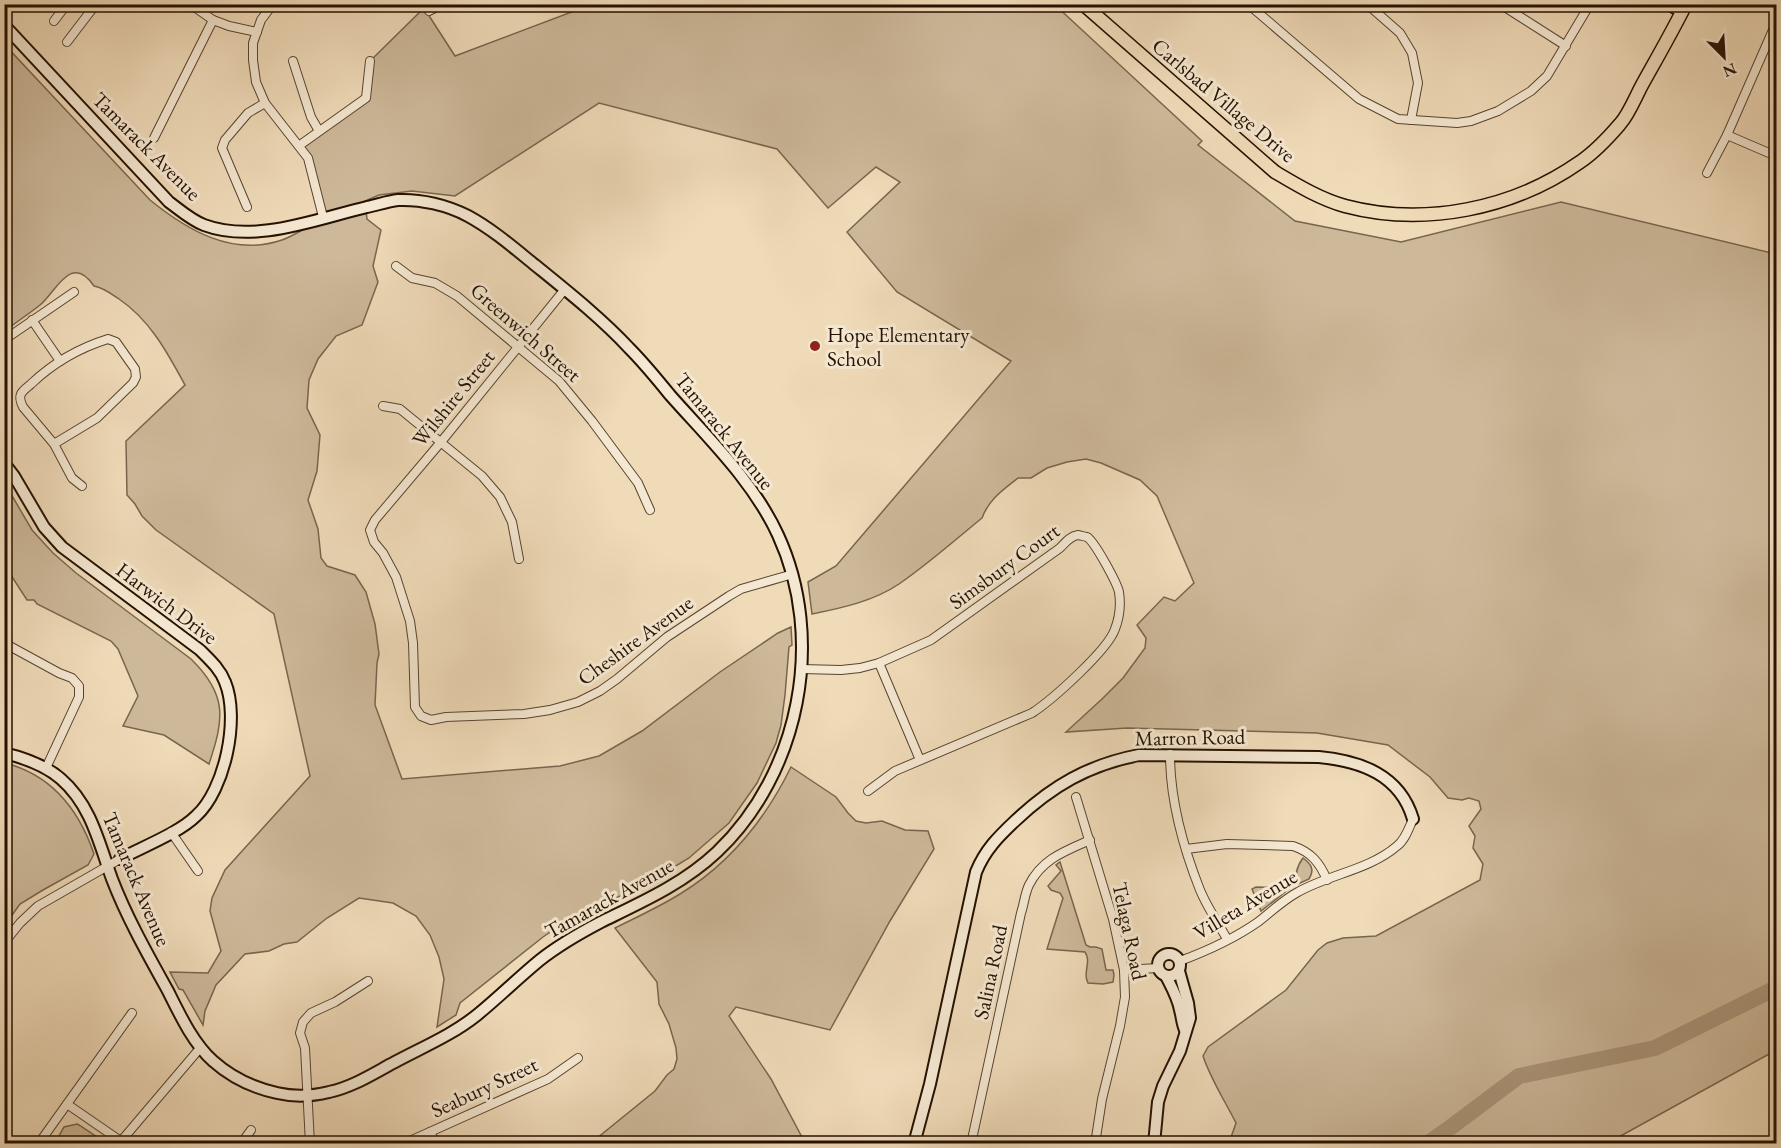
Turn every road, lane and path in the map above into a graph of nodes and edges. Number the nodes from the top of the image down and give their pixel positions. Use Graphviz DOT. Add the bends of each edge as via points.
graph roads {
  1 [pos="67,4"];
  2 [pos="96,4"];
  3 [pos="190,4"];
  4 [pos="273,4"];
  5 [pos="443,4"];
  6 [pos="1083,4"];
  7 [pos="1248,4"];
  8 [pos="1367,4"];
  9 [pos="1500,4"];
  10 [pos="1590,4"];
  11 [pos="1668,4"];
  12 [pos="1684,8"];
  13 [pos="429,12"];
  14 [pos="213,20"];
  15 [pos="54,21"];
  16 [pos="1776,23"];
  17 [pos="4,25"];
  18 [pos="257,32"];
  19 [pos="67,42"];
  20 [pos="1566,46"];
  21 [pos="293,61"];
  22 [pos="370,61"];
  23 [pos="265,103"];
  24 [pos="1411,120"];
  25 [pos="319,131"];
  26 [pos="1727,135"];
  27 [pos="154,138"];
  28 [pos="300,145"];
  29 [pos="1776,156"];
  30 [pos="1707,173"];
  31 [pos="247,207"];
  32 [pos="323,218"];
  33 [pos="396,266"];
  34 [pos="564,289"];
  35 [pos="74,292"];
  36 [pos="32,320"];
  37 [pos="4,340"];
  38 [pos="518,347"];
  39 [pos="60,360"];
  40 [pos="383,406"];
  41 [pos="441,442"];
  42 [pos="54,444"];
  43 [pos="4,463"];
  44 [pos="82,486"];
  45 [pos="650,510"];
  46 [pos="519,559"];
  47 [pos="793,574"];
  48 [pos="4,643"];
  49 [pos="879,663"];
  50 [pos="801,669"];
  51 [pos="421,716"];
  52 [pos="4,753"];
  53 [pos="1170,754"];
  54 [pos="920,760"];
  55 [pos="46,768"];
  56 [pos="868,791"];
  57 [pos="1076,797"];
  58 [pos="1413,819"];
  59 [pos="171,832"];
  60 [pos="1090,840"];
  61 [pos="1186,849"];
  62 [pos="120,859"];
  63 [pos="108,866"];
  64 [pos="198,871"];
  65 [pos="1327,880"];
  66 [pos="1227,939"];
  67 [pos="4,943"];
  68 [pos="1180,966"];
  69 [pos="1124,970"];
  70 [pos="1162,972"];
  71 [pos="368,981"];
  72 [pos="132,1012"];
  73 [pos="1185,1030"];
  74 [pos="201,1047"];
  75 [pos="578,1058"];
  76 [pos="308,1095"];
  77 [pos="67,1104"];
  78 [pos="251,1130"];
  79 [pos="430,1132"];
  80 [pos="123,1142"];
  81 [pos="40,1143"];
  82 [pos="241,1143"];
  83 [pos="310,1143"];
  84 [pos="403,1143"];
  85 [pos="436,1143"];
  86 [pos="914,1143"];
  87 [pos="971,1143"];
  88 [pos="1095,1143"];
  89 [pos="1154,1143"];
  1 -- 15 [label="street"];
  2 -- 19 [label="street"];
  3 -- 14 [label="street"];
  4 -- 18 [label="street"];
  5 -- 13 [label="street"];
  6 -- 12 [label="main road, Carlsbad Village Drive" via="1275,172 1343,206 1379,213 1431,214 1461,211 1514,197 1580,162 1596,149 1622,122"];
  7 -- 24 [label="street" via="1359,99 1398,119"];
  8 -- 24 [label="street" via="1400,33 1412,53 1418,83"];
  9 -- 20 [label="street"];
  10 -- 20 [label="street"];
  11 -- 12 [label="main road"];
  14 -- 18 [label="street"];
  14 -- 27 [label="street"];
  16 -- 26 [label="street"];
  17 -- 32 [label="main road, Tamarack Avenue" via="169,202 193,220 244,233"];
  18 -- 23 [label="street" via="253,60 256,82"];
  20 -- 24 [label="street" via="1547,76 1498,111 1457,123"];
  21 -- 25 [label="street"];
  22 -- 25 [label="street" via="366,98"];
  23 -- 28 [label="street"];
  23 -- 31 [label="street" via="248,113 222,148"];
  25 -- 28 [label="street"];
  26 -- 29 [label="street"];
  26 -- 30 [label="street"];
  28 -- 32 [label="street" via="308,158"];
  32 -- 34 [label="main road, Tamarack Avenue" via="396,200 441,205 484,225"];
  33 -- 38 [label="street, Greenwich Street" via="412,278 435,283 457,296"];
  34 -- 38 [label="street, Wilshire Street"];
  34 -- 47 [label="main road, Tamarack Avenue" via="630,348 733,466 777,532"];
  35 -- 36 [label="street"];
  36 -- 37 [label="street"];
  36 -- 39 [label="street"];
  38 -- 41 [label="street, Wilshire Street"];
  38 -- 45 [label="street, Greenwich Street" via="572,395 638,483"];
  39 -- 42 [label="street" via="21,394 20,401"];
  39 -- 42 [label="street" via="108,339 116,342 135,369 136,377 97,418"];
  40 -- 41 [label="street" via="400,409"];
  41 -- 46 [label="street" via="482,476 500,497 512,522"];
  41 -- 51 [label="street, Wilshire Street" via="370,530 396,577 410,621 415,707"];
  42 -- 44 [label="street" via="72,478"];
  43 -- 59 [label="main road, Harwich Drive" via="44,527 62,547 200,650 225,682 231,703 231,729 219,784 195,817"];
  47 -- 50 [label="main road, Tamarack Avenue" via="800,606"];
  47 -- 51 [label="street, Cheshire Avenue" via="729,596 667,637 617,680 578,702 524,714 431,720"];
  48 -- 55 [label="street" via="72,678 79,686 79,697"];
  49 -- 50 [label="street, Simsbury Court" via="841,670"];
  49 -- 54 [label="street"];
  49 -- 54 [label="street, Simsbury Court" via="930,640 1070,538 1088,538 1110,570 1120,610 1106,645 1032,713"];
  50 -- 76 [label="main road, Tamarack Avenue" via="788,738 776,768 761,798 718,851 660,893 577,934 451,1032 346,1087"];
  52 -- 55 [label="main road, Tamarack Avenue"];
  53 -- 58 [label="main road, Marron Road" via="1319,757 1355,764 1394,785 1409,803"];
  53 -- 61 [label="street" via="1173,802"];
  53 -- 86 [label="main road, Marron Road" via="1118,759 1070,778 1022,814 983,856 976,872"];
  54 -- 56 [label="street, Simsbury Court" via="895,771"];
  55 -- 63 [label="main road, Tamarack Avenue" via="63,780 84,805"];
  57 -- 60 [label="street, Telaga Road"];
  58 -- 65 [label="street, Villeta Avenue" via="1403,841 1390,852"];
  59 -- 62 [label="main road, Harwich Drive"];
  59 -- 64 [label="street"];
  60 -- 69 [label="street, Telaga Road"];
  60 -- 87 [label="street, Salina Road" via="1056,856 1029,885"];
  61 -- 65 [label="street" via="1227,844 1293,846 1314,858"];
  61 -- 66 [label="street" via="1201,891"];
  62 -- 63 [label="street, Harwich Drive"];
  63 -- 67 [label="street, Harwich Drive" via="38,906"];
  63 -- 74 [label="main road, Tamarack Avenue" via="133,928"];
  65 -- 66 [label="street, Villeta Avenue" via="1296,893"];
  66 -- 68 [label="street, Villeta Avenue"];
  68 -- 70 [label="main road" via="1173,976"];
  68 -- 70 [label="main road" via="1174,954 1166,954 1160,958"];
  68 -- 73 [label="main road" via="1190,1018"];
  69 -- 70 [label="street"];
  69 -- 88 [label="street, Telaga Road" via="1125,997"];
  70 -- 73 [label="main road" via="1174,992"];
  71 -- 76 [label="street" via="311,1013 303,1022 300,1033 305,1048"];
  72 -- 77 [label="street"];
  73 -- 89 [label="main road" via="1158,1102"];
  74 -- 76 [label="main road, Tamarack Avenue" via="211,1060 247,1084 275,1093"];
  74 -- 80 [label="street"];
  75 -- 79 [label="street, Seabury Street" via="548,1079"];
  76 -- 83 [label="street"];
  77 -- 80 [label="street"];
  77 -- 81 [label="street"];
  78 -- 82 [label="street"];
  79 -- 84 [label="street, Seabury Street"];
  79 -- 85 [label="street"];
}
